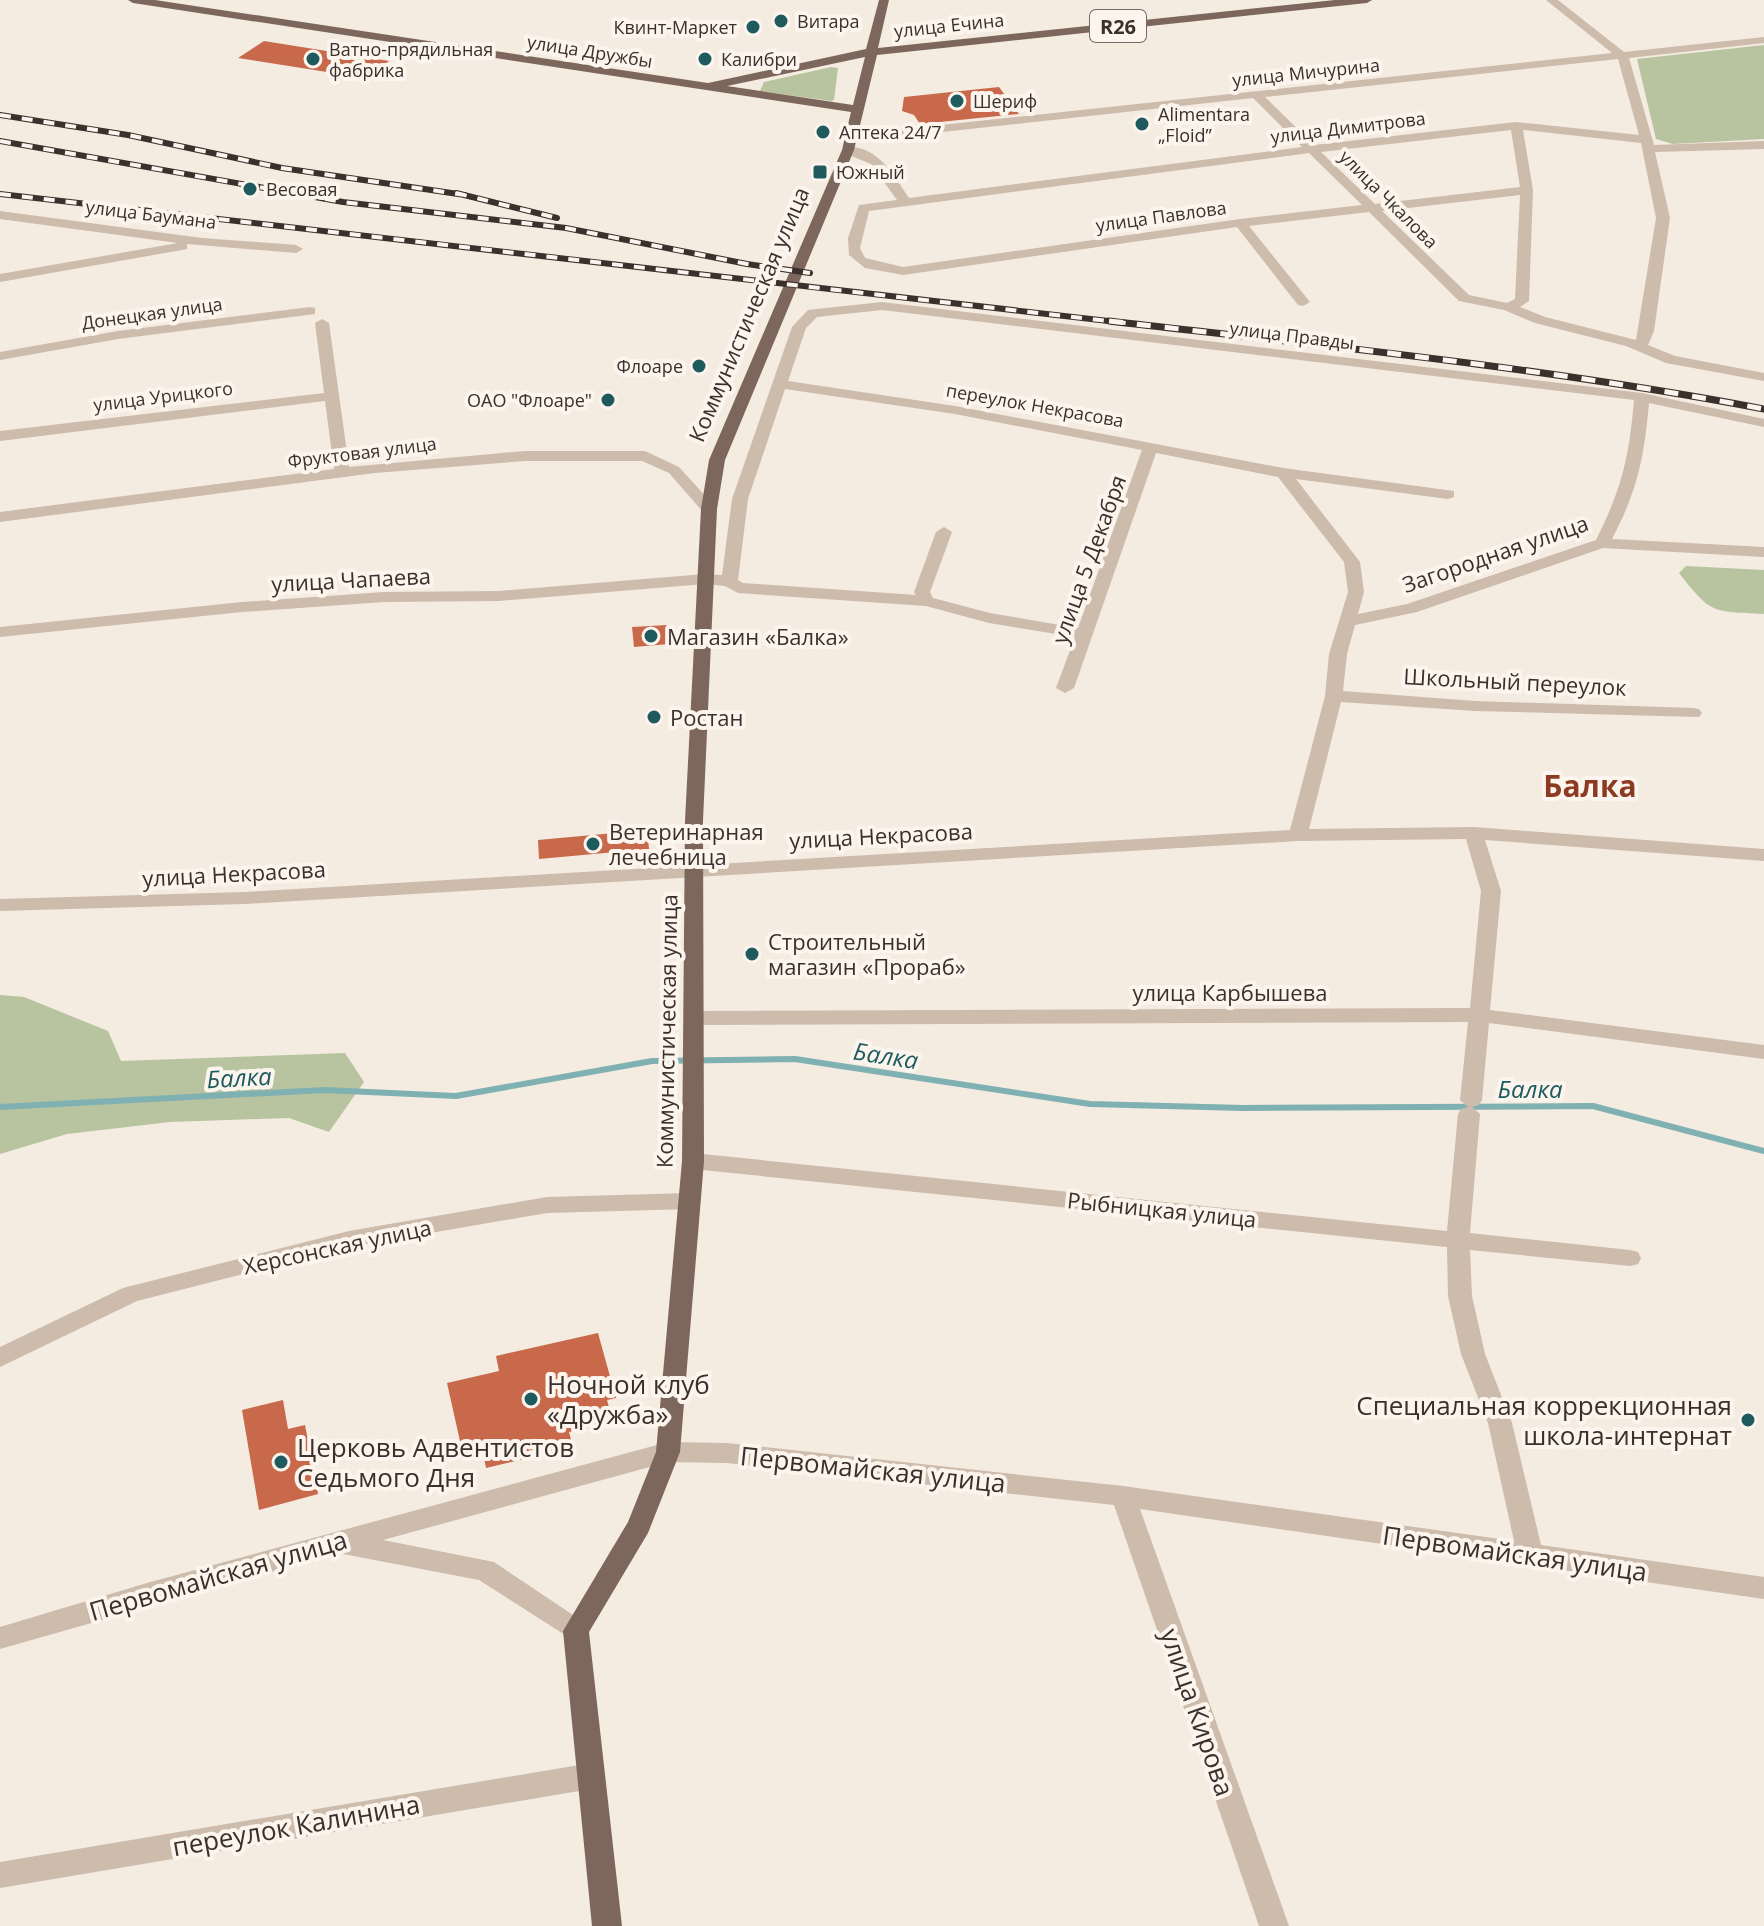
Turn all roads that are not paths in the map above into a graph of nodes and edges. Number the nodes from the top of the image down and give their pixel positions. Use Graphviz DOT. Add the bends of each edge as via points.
graph roads {
  1 [pos="133,0"];
  2 [pos="884,0"];
  3 [pos="1367,0"];
  4 [pos="1551,0"];
  5 [pos="1764,40"];
  6 [pos="870,52"];
  7 [pos="1623,56"];
  8 [pos="708,87"];
  9 [pos="1256,95"];
  10 [pos="857,109"];
  11 [pos="1516,126"];
  12 [pos="850,144"];
  13 [pos="1648,144"];
  14 [pos="1764,145"];
  15 [pos="1313,149"];
  16 [pos="1527,190"];
  17 [pos="905,202"];
  18 [pos="864,208"];
  19 [pos="1372,208"];
  20 [pos="0,215"];
  21 [pos="1240,223"];
  22 [pos="202,242"];
  23 [pos="296,249"];
  24 [pos="0,278"];
  25 [pos="1303,302"];
  26 [pos="1508,307"];
  27 [pos="310,311"];
  28 [pos="322,323"];
  29 [pos="1640,348"];
  30 [pos="0,356"];
  31 [pos="1764,377"];
  32 [pos="779,384"];
  33 [pos="332,396"];
  34 [pos="1642,397"];
  35 [pos="1764,423"];
  36 [pos="0,436"];
  37 [pos="1151,446"];
  38 [pos="1283,473"];
  39 [pos="342,474"];
  40 [pos="1448,494"];
  41 [pos="709,509"];
  42 [pos="0,517"];
  43 [pos="944,532"];
  44 [pos="1602,543"];
  45 [pos="1764,552"];
  46 [pos="705,579"];
  47 [pos="730,581"];
  48 [pos="927,601"];
  49 [pos="1349,621"];
  50 [pos="0,632"];
  51 [pos="1085,634"];
  52 [pos="1065,688"];
  53 [pos="1334,696"];
  54 [pos="1693,713"];
  55 [pos="1474,833"];
  56 [pos="1298,835"];
  57 [pos="1764,855"];
  58 [pos="696,870"];
  59 [pos="0,905"];
  60 [pos="1479,1015"];
  61 [pos="694,1018"];
  62 [pos="1764,1052"];
  63 [pos="693,1161"];
  64 [pos="690,1201"];
  65 [pos="1458,1239"];
  66 [pos="1630,1258"];
  67 [pos="0,1358"];
  68 [pos="668,1452"];
  69 [pos="1123,1496"];
  70 [pos="337,1542"];
  71 [pos="1530,1555"];
  72 [pos="1761,1593"];
  73 [pos="576,1631"];
  74 [pos="0,1638"];
  75 [pos="591,1776"];
  76 [pos="0,1875"];
  77 [pos="607,1926"];
  78 [pos="1274,1926"];
  1 -- 8 [label="main road, улица Дружбы / R26"];
  2 -- 6 [label="main road, Коммунистическая улица"];
  3 -- 6 [label="main road, улица Ечина / R26"];
  4 -- 7 [label="street"];
  5 -- 7 [label="street, улица Мичурина"];
  6 -- 8 [label="main road, улица Дружбы / R26"];
  6 -- 10 [label="main road, Коммунистическая улица"];
  7 -- 9 [label="street, улица Мичурина"];
  7 -- 13 [label="street"];
  8 -- 10 [label="main road, улица Дружбы"];
  9 -- 12 [label="street, улица Мичурина"];
  9 -- 15 [label="street, улица Чкалова"];
  10 -- 12 [label="main road, Коммунистическая улица"];
  11 -- 13 [label="street, улица Димитрова"];
  11 -- 15 [label="street, улица Димитрова"];
  11 -- 16 [label="street"];
  12 -- 17 [label="street" via="875,158"];
  12 -- 41 [label="main road, Коммунистическая улица" via="717,460"];
  13 -- 14 [label="street, улица Димитрова"];
  13 -- 29 [label="street" via="1663,218"];
  15 -- 17 [label="street, улица Димитрова"];
  15 -- 19 [label="street, улица Чкалова"];
  16 -- 19 [label="street, улица Павлова"];
  16 -- 26 [label="street" via="1522,301"];
  17 -- 18 [label="street, улица Димитрова"];
  18 -- 21 [label="street, улица Павлова" via="853,253 870,264 903,271"];
  19 -- 21 [label="street, улица Павлова"];
  19 -- 26 [label="street, улица Чкалова" via="1464,298"];
  20 -- 22 [label="street, улица Баумана"];
  21 -- 25 [label="street"];
  22 -- 23 [label="street, улица Баумана"];
  22 -- 24 [label="street"];
  26 -- 29 [label="street, улица Чкалова"];
  27 -- 30 [label="street, Донецкая улица"];
  28 -- 33 [label="street"];
  29 -- 31 [label="street, улица Чкалова" via="1671,360"];
  32 -- 34 [label="street, улица Правды" via="799,327 813,313 882,306"];
  32 -- 37 [label="street, переулок Некрасова"];
  32 -- 47 [label="street" via="740,499"];
  33 -- 36 [label="street, улица Урицкого"];
  33 -- 39 [label="street"];
  34 -- 35 [label="street, улица Правды"];
  34 -- 44 [label="street, Загородная улица" via="1636,460"];
  37 -- 38 [label="street, переулок Некрасова"];
  37 -- 51 [label="street, улица 5 Декабря"];
  38 -- 40 [label="street, переулок Некрасова"];
  38 -- 49 [label="street" via="1352,562 1356,592"];
  39 -- 41 [label="street, Фруктовая улица" via="525,456 645,456 674,470"];
  39 -- 42 [label="street, Фруктовая улица"];
  41 -- 46 [label="main road, Коммунистическая улица"];
  43 -- 48 [label="street" via="922,592"];
  44 -- 45 [label="street"];
  44 -- 49 [label="street, Загородная улица" via="1441,598"];
  46 -- 47 [label="street, улица Чапаева"];
  46 -- 50 [label="street, улица Чапаева" via="499,596 258,606"];
  46 -- 58 [label="main road, Коммунистическая улица"];
  47 -- 48 [label="street, улица Чапаева" via="738,588"];
  48 -- 51 [label="street, улица Чапаева"];
  49 -- 53 [label="street" via="1338,654"];
  51 -- 52 [label="street, улица 5 Декабря"];
  53 -- 54 [label="street, Школьный переулок"];
  53 -- 56 [label="street"];
  55 -- 56 [label="street, улица Некрасова"];
  55 -- 57 [label="street, улица Некрасова"];
  55 -- 60 [label="street" via="1491,891"];
  56 -- 58 [label="street, улица Некрасова"];
  58 -- 59 [label="street, улица Некрасова" via="245,898"];
  58 -- 61 [label="main road, Коммунистическая улица"];
  60 -- 61 [label="street, улица Карбышева"];
  60 -- 62 [label="street, улица Карбышева"];
  60 -- 65 [label="street"];
  61 -- 63 [label="main road, Коммунистическая улица"];
  63 -- 64 [label="main road, Коммунистическая улица"];
  63 -- 65 [label="street, Рыбницкая улица"];
  64 -- 67 [label="street, Херсонская улица" via="547,1205 349,1239 131,1294"];
  64 -- 68 [label="main road, Коммунистическая улица"];
  65 -- 66 [label="street, Рыбницкая улица"];
  65 -- 71 [label="street" via="1460,1296 1473,1354 1500,1423"];
  68 -- 69 [label="street, Первомайская улица" via="727,1453"];
  68 -- 70 [label="street, Первомайская улица"];
  68 -- 73 [label="main road, Коммунистическая улица" via="639,1526"];
  69 -- 71 [label="street, Первомайская улица"];
  69 -- 78 [label="street, улица Кирова"];
  70 -- 73 [label="street" via="485,1570"];
  70 -- 74 [label="street, Первомайская улица"];
  71 -- 72 [label="street, Первомайская улица"];
  73 -- 75 [label="main road"];
  75 -- 76 [label="street, переулок Калинина"];
  75 -- 77 [label="main road"];
}
